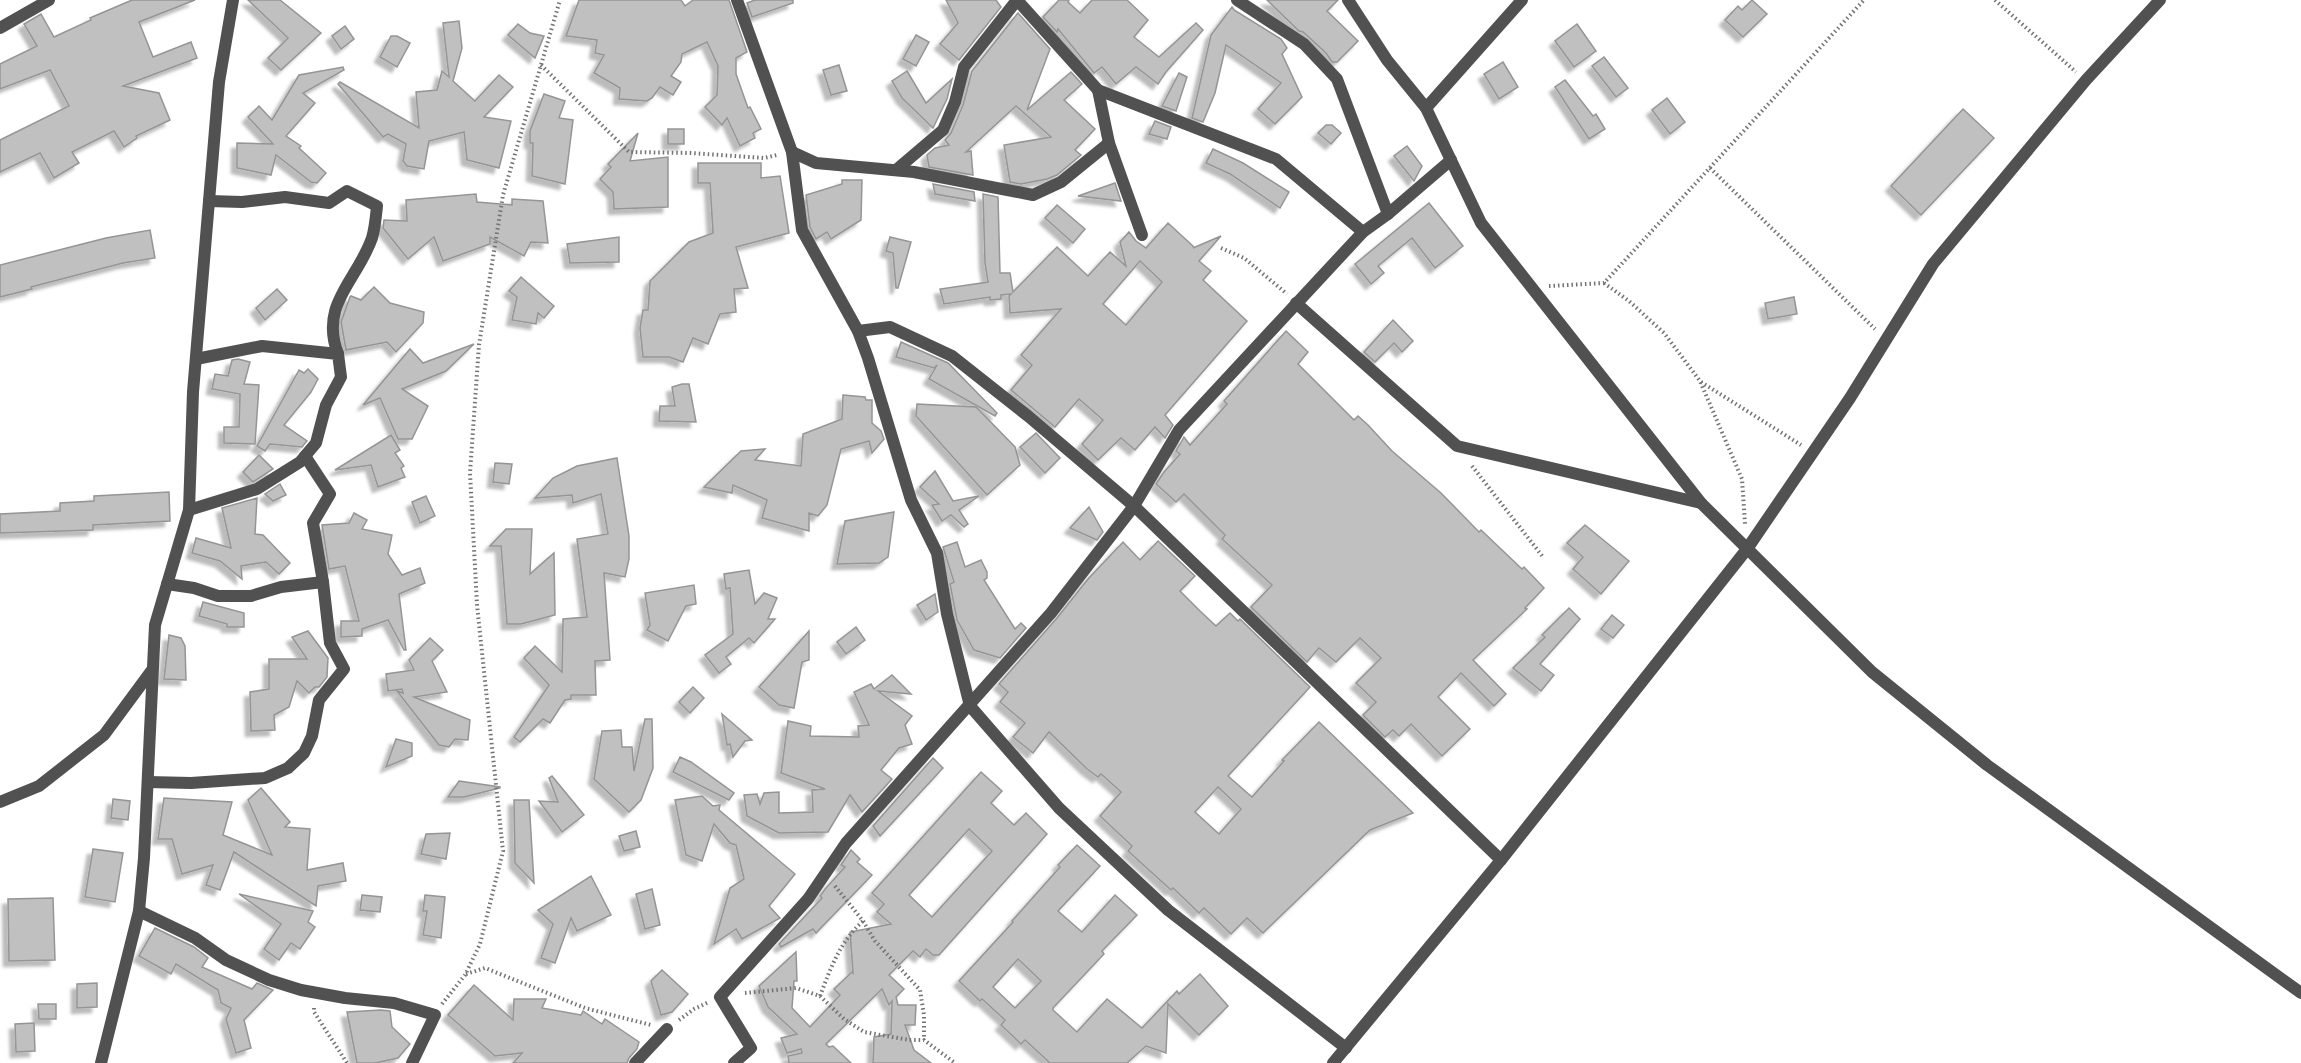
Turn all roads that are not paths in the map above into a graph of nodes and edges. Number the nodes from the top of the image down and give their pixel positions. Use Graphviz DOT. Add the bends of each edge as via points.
graph roads {
  1 [pos="49,0"];
  2 [pos="233,0"];
  3 [pos="737,0"];
  4 [pos="1237,0"];
  5 [pos="1348,0"];
  6 [pos="1522,0"];
  7 [pos="2160,0"];
  8 [pos="0,28"];
  9 [pos="1098,90"];
  10 [pos="1426,108"];
  11 [pos="1109,142"];
  12 [pos="792,152"];
  13 [pos="1451,160"];
  14 [pos="896,171"];
  15 [pos="209,201"];
  16 [pos="1388,214"];
  17 [pos="1363,232"];
  18 [pos="1143,235"];
  19 [pos="1296,303"];
  20 [pos="858,331"];
  21 [pos="338,354"];
  22 [pos="196,359"];
  23 [pos="305,456"];
  24 [pos="1701,503"];
  25 [pos="1134,506"];
  26 [pos="189,510"];
  27 [pos="1747,549"];
  28 [pos="323,582"];
  29 [pos="167,584"];
  30 [pos="153,669"];
  31 [pos="970,706"];
  32 [pos="148,782"];
  33 [pos="0,802"];
  34 [pos="1501,860"];
  35 [pos="139,911"];
  36 [pos="2301,993"];
  37 [pos="667,1029"];
  38 [pos="1346,1048"];
  39 [pos="101,1063"];
  40 [pos="412,1063"];
  41 [pos="635,1063"];
  42 [pos="734,1063"];
  43 [pos="1333,1063"];
  1 -- 8 [label="street"];
  2 -- 15 [label="street" via="219,82"];
  3 -- 12 [label="street"];
  4 -- 16 [label="street" via="1304,44 1337,79"];
  5 -- 10 [label="street" via="1387,60"];
  6 -- 10 [label="street"];
  7 -- 27 [label="street" via="2086,80 1933,264"];
  9 -- 11 [label="street"];
  9 -- 14 [label="street" via="1017,0 964,68 943,130"];
  9 -- 17 [label="street" via="1276,159"];
  10 -- 13 [label="street"];
  11 -- 14 [label="street" via="1061,182 1033,195"];
  11 -- 18 [label="street"];
  12 -- 14 [label="street" via="816,163"];
  12 -- 20 [label="street" via="802,230"];
  13 -- 16 [label="street"];
  13 -- 24 [label="street" via="1481,223"];
  15 -- 21 [label="street" via="285,197 329,203 347,191 377,206 372,237 337,303 332,337"];
  15 -- 22 [label="street"];
  16 -- 17 [label="street"];
  17 -- 19 [label="street"];
  19 -- 24 [label="street" via="1457,447"];
  19 -- 25 [label="street" via="1179,430"];
  20 -- 25 [label="street" via="890,327 952,356"];
  20 -- 31 [label="street" via="911,500 937,553 947,614"];
  21 -- 22 [label="street" via="262,346"];
  21 -- 23 [label="street" via="341,377 326,405 316,443"];
  22 -- 26 [label="street"];
  23 -- 26 [label="street" via="257,489"];
  23 -- 28 [label="street" via="330,494 313,523"];
  24 -- 27 [label="street"];
  25 -- 31 [label="street" via="1051,613"];
  25 -- 34 [label="street"];
  26 -- 29 [label="street"];
  27 -- 34 [label="street"];
  27 -- 36 [label="street" via="1872,672 1987,765"];
  28 -- 29 [label="street" via="282,586 251,596 218,596"];
  28 -- 32 [label="street" via="330,644 344,669 320,700 304,753 288,768 265,778"];
  29 -- 30 [label="street" via="155,625"];
  30 -- 32 [label="street"];
  30 -- 33 [label="street" via="104,735 39,786"];
  31 -- 38 [label="street" via="1059,808 1160,903"];
  31 -- 42 [label="street" via="846,843 808,899 720,997 751,1048"];
  32 -- 35 [label="street"];
  34 -- 38 [label="street"];
  35 -- 39 [label="street"];
  35 -- 40 [label="street" via="269,980 345,998 394,1003 435,1015"];
  37 -- 41 [label="street"];
  38 -- 43 [label="street"];
}
